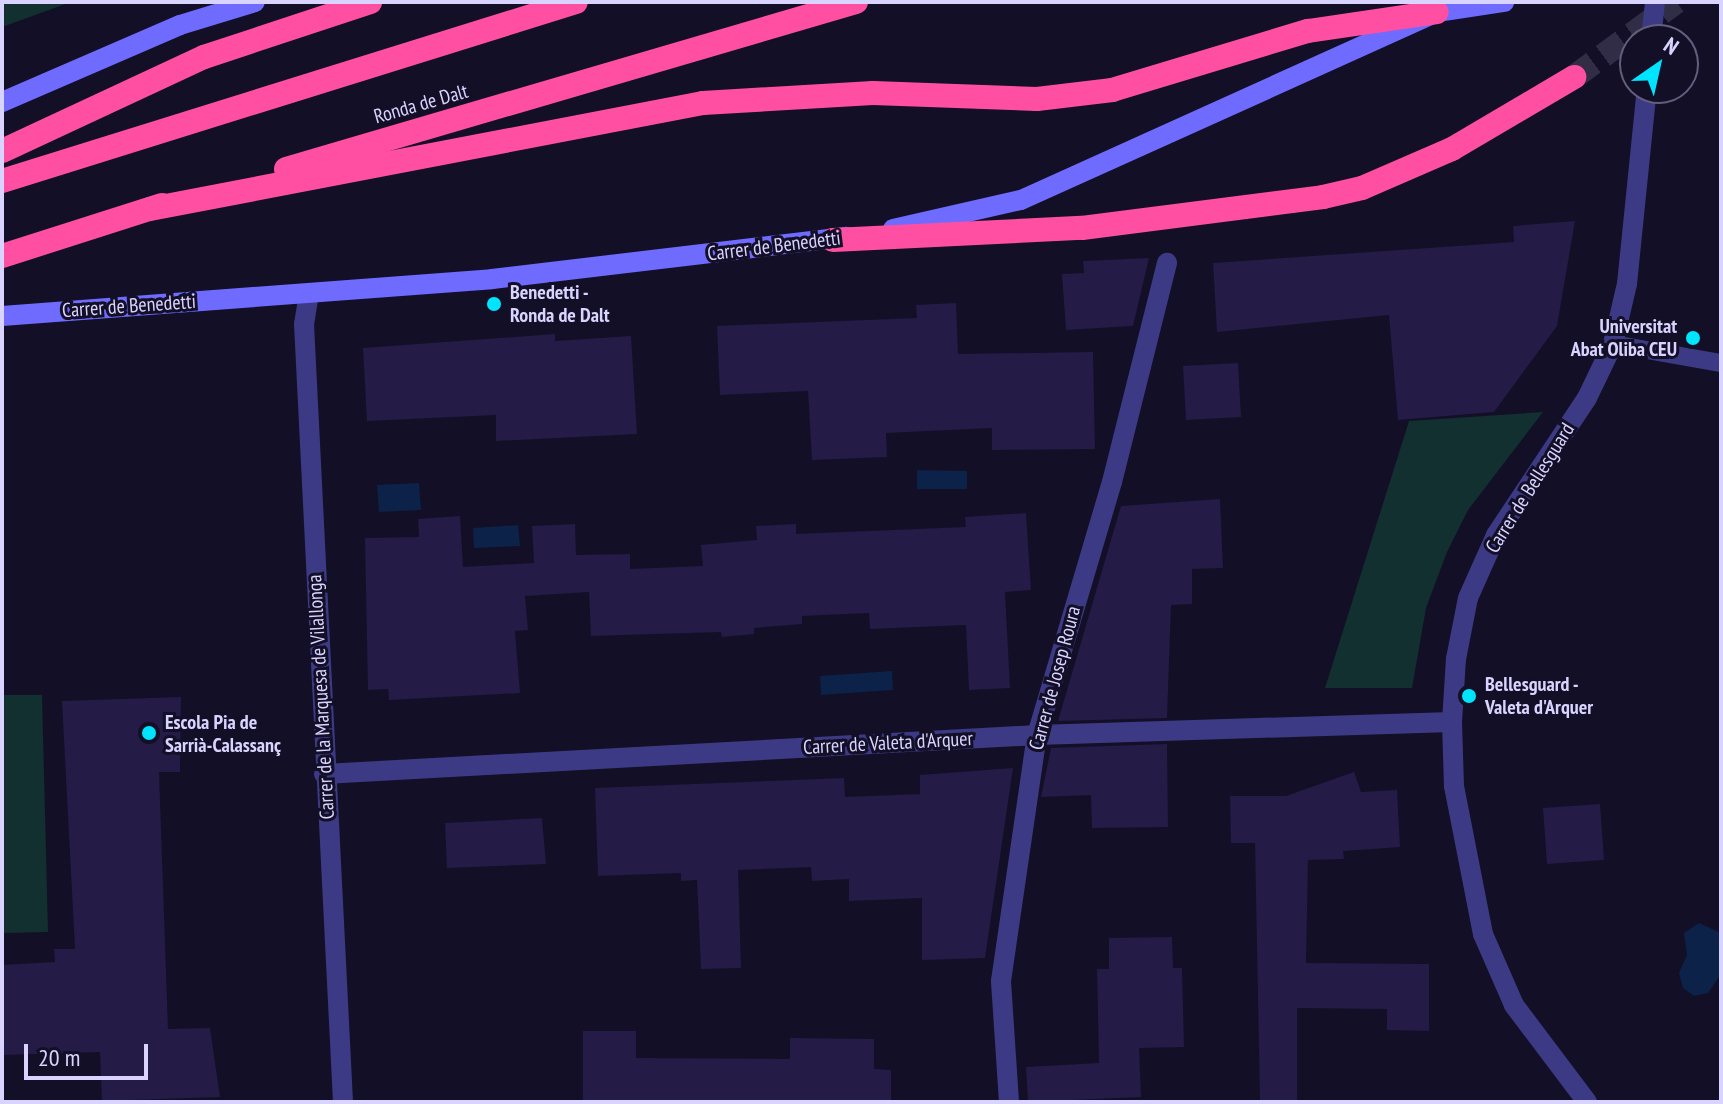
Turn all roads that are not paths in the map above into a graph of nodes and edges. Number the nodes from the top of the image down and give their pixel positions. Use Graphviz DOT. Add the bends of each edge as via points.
graph roads {
  1 [pos="255,2"];
  2 [pos="370,2"];
  3 [pos="576,2"];
  4 [pos="856,2"];
  5 [pos="1504,2"];
  6 [pos="1655,2"];
  7 [pos="1437,12"];
  8 [pos="1653,24"];
  9 [pos="1574,77"];
  10 [pos="2,102"];
  11 [pos="1645,104"];
  12 [pos="2,151"];
  13 [pos="2,181"];
  14 [pos="150,209"];
  15 [pos="833,240"];
  16 [pos="2,256"];
  17 [pos="1167,263"];
  18 [pos="309,293"];
  19 [pos="2,316"];
  20 [pos="1613,344"];
  21 [pos="1721,363"];
  22 [pos="1452,722"];
  23 [pos="1037,735"];
  24 [pos="324,774"];
  25 [pos="343,1102"];
  26 [pos="1009,1102"];
  27 [pos="1587,1102"];
  1 -- 10 [label="street" via="180,25"];
  2 -- 12 [label="highway" via="204,57"];
  3 -- 13 [label="highway"];
  4 -- 14 [label="highway, Ronda de Dalt"];
  5 -- 7 [label="street, Carrer de Benedetti"];
  6 -- 8 [label="street"];
  7 -- 14 [label="highway" via="1308,31 1156,80 1085,94 995,100 814,94 703,103"];
  7 -- 15 [label="street, Carrer de Benedetti" via="1021,200"];
  9 -- 15 [label="highway" via="1452,149 1362,188 1323,197 1082,228"];
  11 -- 20 [label="street, Carrer de Bellesguard" via="1627,284"];
  14 -- 16 [label="highway, Ronda de Dalt"];
  15 -- 18 [label="street, Carrer de Benedetti" via="492,279"];
  17 -- 23 [label="street, Carrer de Josep Roura" via="1112,482"];
  18 -- 19 [label="street, Carrer de Benedetti"];
  18 -- 24 [label="street, Carrer de la Marquesa de Vilallonga" via="304,324"];
  20 -- 21 [label="lane"];
  20 -- 22 [label="street, Carrer de Bellesguard" via="1587,398 1496,535 1468,598 1456,659"];
  22 -- 23 [label="street, Carrer de Valeta d'Arquer"];
  22 -- 27 [label="street, Carrer de Bellesguard" via="1454,786 1483,934 1514,1005"];
  23 -- 24 [label="street, Carrer de Valeta d'Arquer"];
  23 -- 26 [label="street, Carrer de Josep Roura" via="1001,981"];
  24 -- 25 [label="street, Carrer de la Marquesa de Vilallonga"];
}
